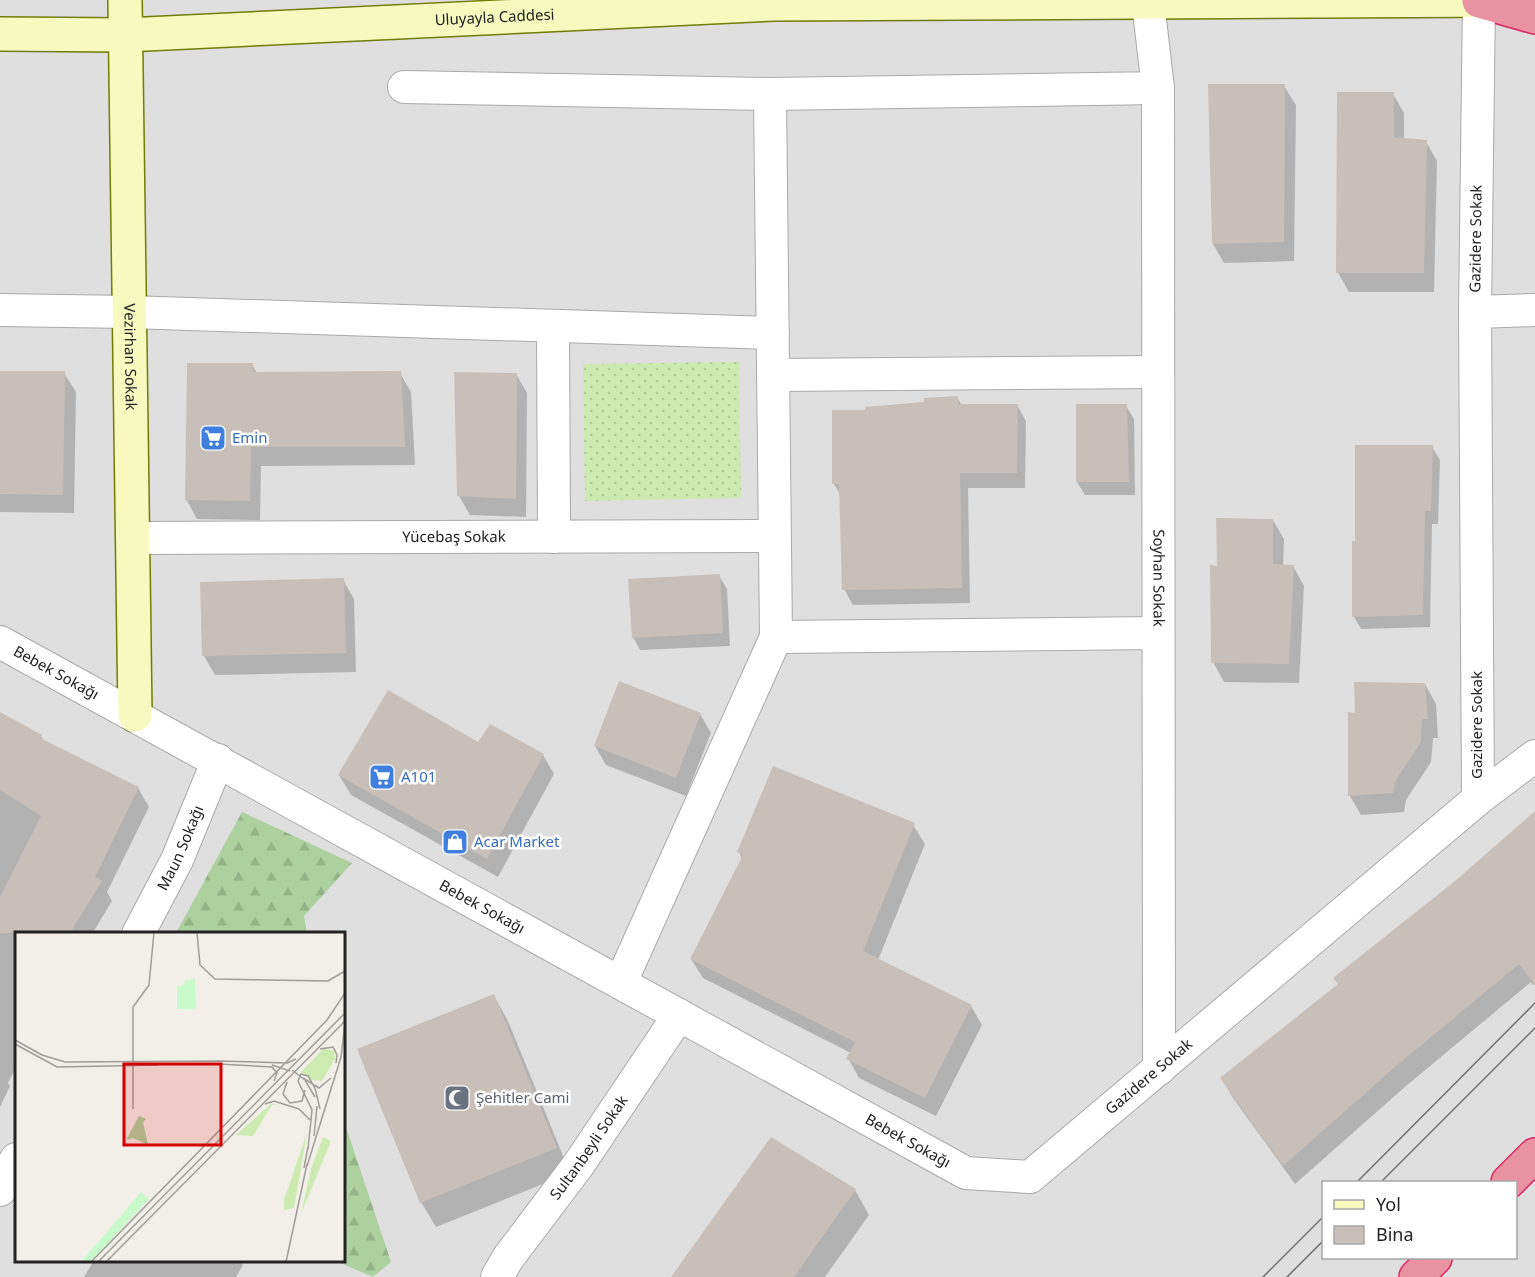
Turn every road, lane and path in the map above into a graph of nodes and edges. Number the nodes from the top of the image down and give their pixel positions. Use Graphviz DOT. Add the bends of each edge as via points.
graph roads {
  1 [pos="124,0"];
  2 [pos="1528,0"];
  3 [pos="1479,1"];
  4 [pos="1148,3"];
  5 [pos="1535,17"];
  6 [pos="0,34"];
  7 [pos="125,34"];
  8 [pos="404,87"];
  9 [pos="1158,88"];
  10 [pos="770,94"];
  11 [pos="0,310"];
  12 [pos="1535,310"];
  13 [pos="129,312"];
  14 [pos="1475,312"];
  15 [pos="553,326"];
  16 [pos="773,333"];
  17 [pos="1158,372"];
  18 [pos="773,375"];
  19 [pos="774,536"];
  20 [pos="554,537"];
  21 [pos="133,538"];
  22 [pos="1158,633"];
  23 [pos="776,637"];
  24 [pos="0,642"];
  25 [pos="135,715"];
  26 [pos="1535,756"];
  27 [pos="218,760"];
  28 [pos="1478,799"];
  29 [pos="139,932"];
  30 [pos="621,982"];
  31 [pos="679,1015"];
  32 [pos="1159,1069"];
  33 [pos="1535,1155"];
  34 [pos="15,1161"];
  35 [pos="966,1173"];
  36 [pos="1509,1181"];
  37 [pos="0,1190"];
  38 [pos="1433,1259"];
  39 [pos="497,1277"];
  40 [pos="1416,1277"];
  1 -- 7 [label="main road, Vezirhan Sokak"];
  2 -- 3 [label="main road, Uluyayla Caddesi"];
  3 -- 4 [label="main road, Uluyayla Caddesi"];
  3 -- 5 [label="highway"];
  3 -- 14 [label="street, Gazidere Sokak"];
  4 -- 7 [label="main road, Uluyayla Caddesi" via="774,4"];
  4 -- 9 [label="street, Soyhan Sokak"];
  6 -- 7 [label="main road, Uluyayla Caddesi"];
  7 -- 13 [label="main road, Vezirhan Sokak"];
  8 -- 10 [label="street"];
  9 -- 10 [label="street"];
  9 -- 17 [label="street, Soyhan Sokak"];
  10 -- 16 [label="street"];
  11 -- 13 [label="street"];
  12 -- 14 [label="street"];
  13 -- 15 [label="street"];
  13 -- 21 [label="main road, Vezirhan Sokak"];
  14 -- 28 [label="street, Gazidere Sokak"];
  15 -- 16 [label="street"];
  15 -- 20 [label="street"];
  16 -- 18 [label="street"];
  17 -- 18 [label="street"];
  17 -- 22 [label="street, Soyhan Sokak"];
  18 -- 19 [label="street"];
  19 -- 20 [label="street, Yücebaş Sokak"];
  19 -- 23 [label="street"];
  20 -- 21 [label="street, Yücebaş Sokak"];
  21 -- 25 [label="main road, Vezirhan Sokak"];
  22 -- 23 [label="street"];
  22 -- 32 [label="street, Soyhan Sokak"];
  23 -- 30 [label="street"];
  24 -- 25 [label="street, Bebek Sokağı"];
  25 -- 27 [label="street, Bebek Sokağı"];
  26 -- 28 [label="street"];
  27 -- 29 [label="street, Maun Sokağı" via="177,860"];
  27 -- 30 [label="street, Bebek Sokağı"];
  28 -- 32 [label="street, Gazidere Sokak"];
  30 -- 31 [label="street, Bebek Sokağı"];
  31 -- 35 [label="street, Bebek Sokağı"];
  31 -- 39 [label="street, Sultanbeyli Sokak"];
  32 -- 35 [label="street, Gazidere Sokak" via="1030,1177"];
  33 -- 36 [label="highway"];
  34 -- 37 [label="street"];
  38 -- 40 [label="highway"];
}
